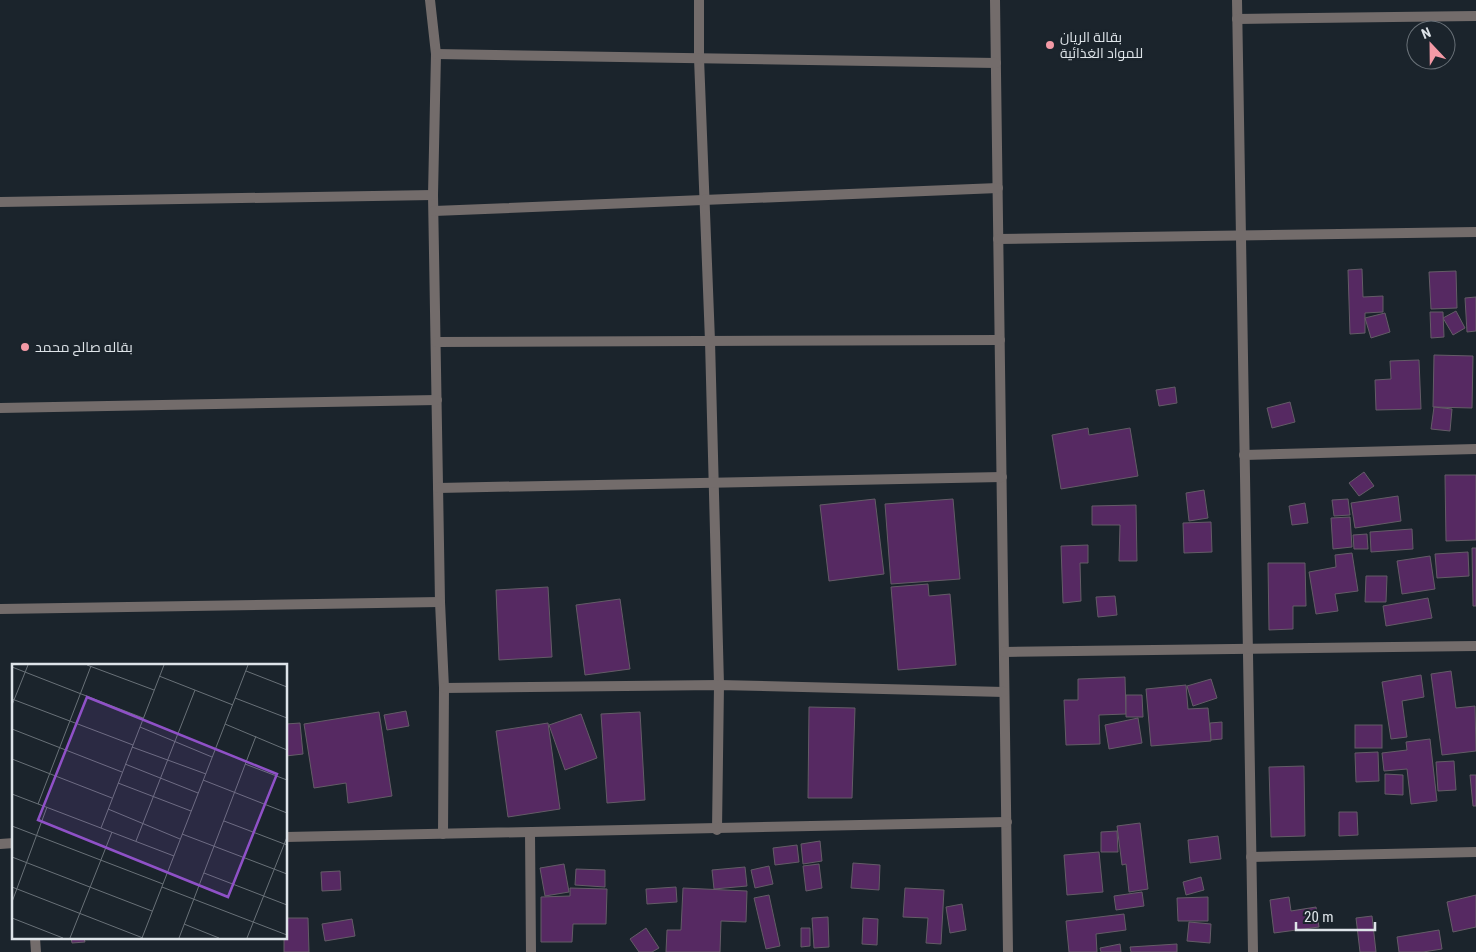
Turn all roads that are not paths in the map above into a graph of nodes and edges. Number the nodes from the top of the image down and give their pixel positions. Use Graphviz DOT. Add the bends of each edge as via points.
graph roads {
  1 [pos="430,0"];
  2 [pos="699,0"];
  3 [pos="996,0"];
  4 [pos="1237,0"];
  5 [pos="1476,16"];
  6 [pos="1237,19"];
  7 [pos="436,54"];
  8 [pos="699,58"];
  9 [pos="996,63"];
  10 [pos="998,188"];
  11 [pos="433,195"];
  12 [pos="705,199"];
  13 [pos="0,202"];
  14 [pos="434,210"];
  15 [pos="1476,232"];
  16 [pos="1241,235"];
  17 [pos="998,239"];
  18 [pos="1000,340"];
  19 [pos="710,341"];
  20 [pos="436,342"];
  21 [pos="436,400"];
  22 [pos="0,408"];
  23 [pos="1476,450"];
  24 [pos="1244,455"];
  25 [pos="1002,477"];
  26 [pos="714,483"];
  27 [pos="438,488"];
  28 [pos="440,602"];
  29 [pos="0,609"];
  30 [pos="1476,646"];
  31 [pos="1248,649"];
  32 [pos="1004,652"];
  33 [pos="720,685"];
  34 [pos="444,688"];
  35 [pos="1004,692"];
  36 [pos="1007,822"];
  37 [pos="717,830"];
  38 [pos="530,833"];
  39 [pos="443,834"];
  40 [pos="288,837"];
  41 [pos="1476,852"];
  42 [pos="1251,857"];
  43 [pos="531,952"];
  44 [pos="1008,952"];
  45 [pos="1253,952"];
  1 -- 7 [label="street"];
  2 -- 8 [label="street"];
  3 -- 9 [label="street"];
  4 -- 6 [label="street"];
  5 -- 6 [label="street"];
  6 -- 16 [label="street"];
  7 -- 8 [label="street"];
  7 -- 11 [label="street"];
  8 -- 9 [label="street"];
  8 -- 12 [label="street"];
  9 -- 10 [label="street"];
  10 -- 12 [label="street"];
  10 -- 17 [label="street"];
  11 -- 13 [label="street"];
  11 -- 14 [label="street"];
  12 -- 14 [label="street"];
  12 -- 19 [label="street"];
  14 -- 20 [label="street"];
  15 -- 16 [label="street"];
  16 -- 17 [label="street"];
  16 -- 24 [label="street"];
  17 -- 18 [label="street"];
  18 -- 19 [label="street"];
  18 -- 25 [label="street"];
  19 -- 20 [label="street"];
  19 -- 26 [label="street"];
  20 -- 21 [label="street"];
  21 -- 22 [label="street"];
  21 -- 27 [label="street"];
  23 -- 24 [label="street"];
  24 -- 31 [label="street"];
  25 -- 26 [label="street"];
  25 -- 32 [label="street"];
  26 -- 27 [label="street"];
  26 -- 33 [label="street"];
  27 -- 28 [label="street"];
  28 -- 29 [label="street"];
  28 -- 34 [label="street"];
  30 -- 31 [label="street"];
  31 -- 32 [label="street"];
  31 -- 42 [label="street"];
  32 -- 35 [label="street"];
  33 -- 34 [label="street"];
  33 -- 35 [label="street"];
  33 -- 37 [label="street"];
  34 -- 39 [label="street"];
  35 -- 36 [label="street"];
  36 -- 37 [label="street"];
  36 -- 44 [label="street"];
  37 -- 38 [label="street"];
  38 -- 39 [label="street"];
  38 -- 43 [label="street"];
  39 -- 40 [label="street"];
  41 -- 42 [label="street"];
  42 -- 45 [label="street"];
}
